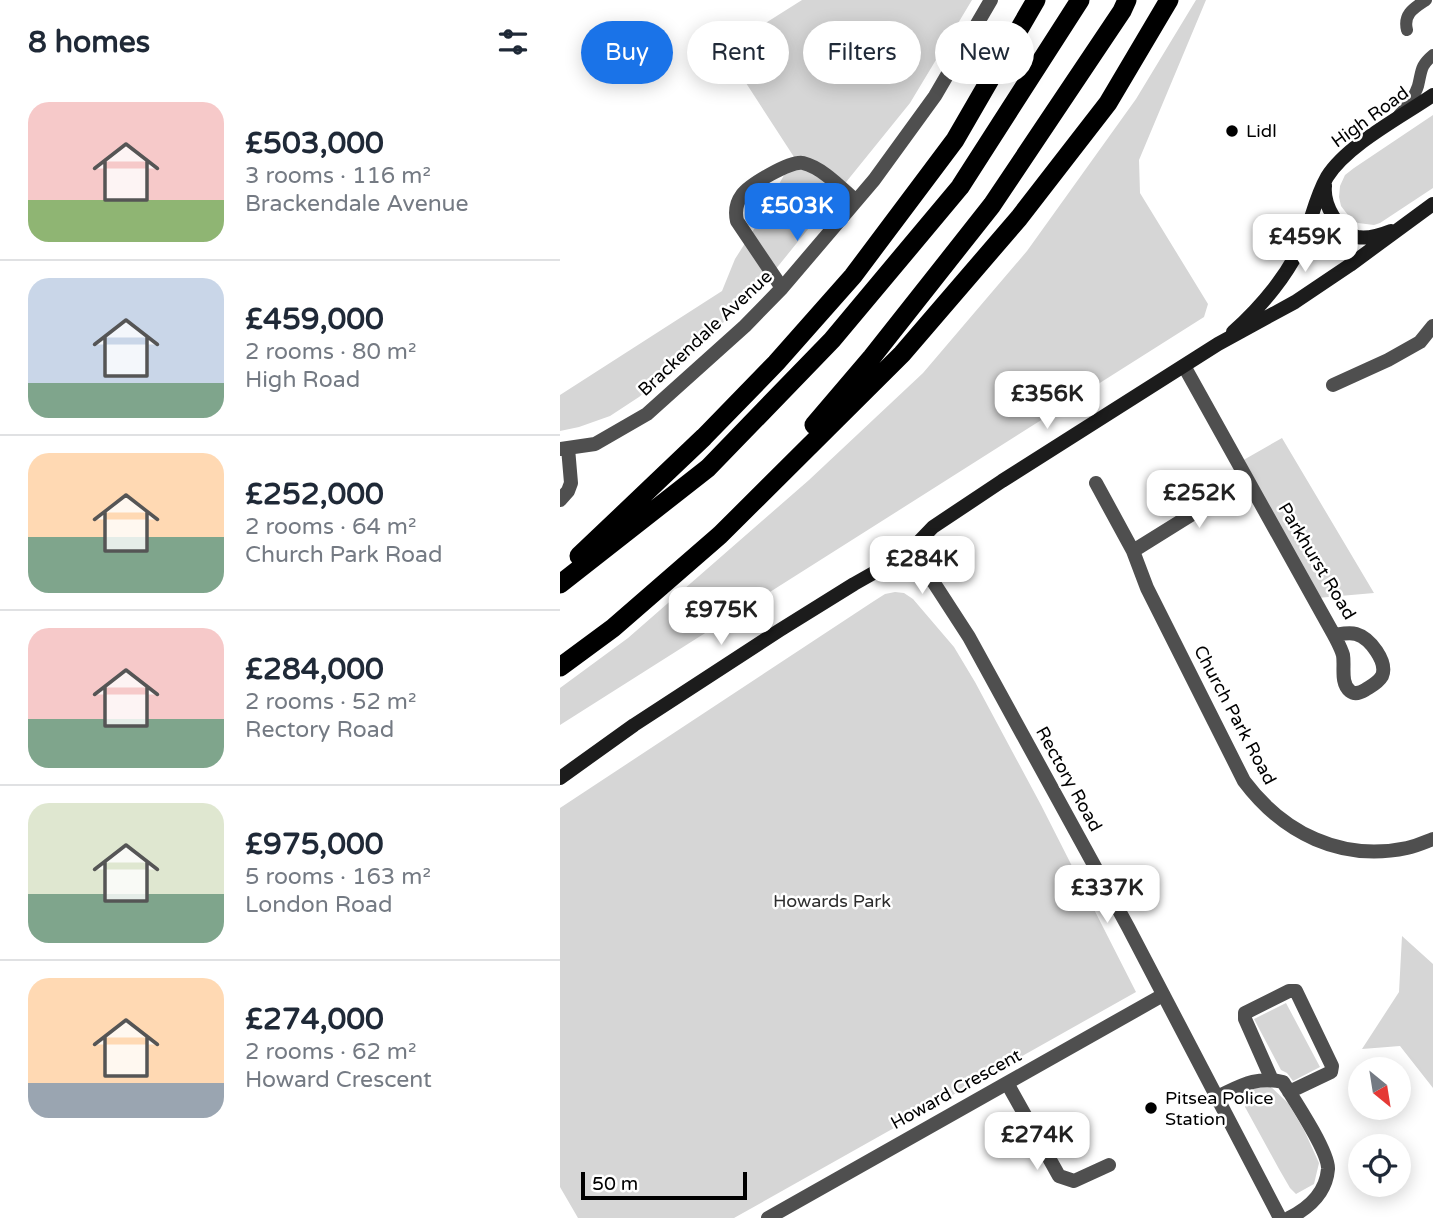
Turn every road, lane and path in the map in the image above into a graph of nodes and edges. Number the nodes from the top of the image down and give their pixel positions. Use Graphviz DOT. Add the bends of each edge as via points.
graph roads {
  1 [pos="991,0"];
  2 [pos="1036,0"];
  3 [pos="1080,0"];
  4 [pos="1169,0"];
  5 [pos="1426,0"];
  6 [pos="1124,6"];
  7 [pos="1407,30"];
  8 [pos="1433,55"];
  9 [pos="1433,95"];
  10 [pos="1382,129"];
  11 [pos="1326,178"];
  12 [pos="856,201"];
  13 [pos="1433,204"];
  14 [pos="1405,223"];
  15 [pos="782,288"];
  16 [pos="1433,326"];
  17 [pos="1218,344"];
  18 [pos="1184,366"];
  19 [pos="1333,385"];
  20 [pos="564,449"];
  21 [pos="1247,480"];
  22 [pos="1096,483"];
  23 [pos="560,500"];
  24 [pos="720,535"];
  25 [pos="1133,551"];
  26 [pos="907,554"];
  27 [pos="560,573"];
  28 [pos="560,584"];
  29 [pos="1334,635"];
  30 [pos="560,667"];
  31 [pos="560,778"];
  32 [pos="1433,839"];
  33 [pos="1163,995"];
  34 [pos="1272,1080"];
  35 [pos="1007,1083"];
  36 [pos="1289,1092"];
  37 [pos="1217,1097"];
  38 [pos="1109,1165"];
  39 [pos="768,1218"];
  40 [pos="1280,1218"];
  41 [pos="1289,1218"];
  1 -- 12 [label="street, Brackendale Avenue" via="935,96"];
  2 -- 27 [label="highway" via="955,140 853,276 704,437"];
  3 -- 28 [label="highway" via="960,187 832,340 708,468"];
  4 -- 24 [label="highway" via="1108,103 1019,218 902,354"];
  5 -- 7 [label="lane" via="1408,14"];
  6 -- 24 [label="highway" via="992,205 872,357"];
  8 -- 10 [label="lane" via="1423,65 1412,99"];
  9 -- 10 [label="main road, High Road"];
  10 -- 11 [label="main road, High Road" via="1351,149"];
  11 -- 14 [label="main road" via="1324,196 1350,233 1379,235"];
  11 -- 17 [label="main road, High Road" via="1289,267 1252,313"];
  12 -- 15 [label="street, Brackendale Avenue"];
  12 -- 15 [label="street" via="820,171 794,162 740,196 737,221"];
  13 -- 14 [label="main road, High Road"];
  14 -- 17 [label="main road, High Road" via="1296,302"];
  15 -- 20 [label="street, Brackendale Avenue" via="647,414 595,444"];
  16 -- 19 [label="street" via="1420,342"];
  17 -- 18 [label="main road, High Road"];
  18 -- 21 [label="street, Parkhurst Road"];
  18 -- 26 [label="main road, High Road" via="956,510"];
  20 -- 23 [label="street" via="571,483"];
  21 -- 25 [label="street"];
  21 -- 29 [label="street, Parkhurst Road"];
  22 -- 25 [label="street, Church Park Road"];
  24 -- 30 [label="highway" via="613,628"];
  25 -- 32 [label="street, Church Park Road" via="1244,781 1272,813 1305,835 1349,849 1394,850"];
  26 -- 31 [label="main road, High Road" via="780,630"];
  26 -- 33 [label="street, Rectory Road" via="926,572 969,637"];
  29 -- 29 [label="street, Parkhurst Road" via="1356,634 1371,644 1384,668 1378,682 1360,693 1349,690 1343,654"];
  33 -- 35 [label="street, Howard Crescent"];
  33 -- 37 [label="street, Rectory Road"];
  34 -- 36 [label="street" via="1283,1082"];
  34 -- 36 [label="street" via="1245,1013 1296,991 1332,1072"];
  34 -- 37 [label="street" via="1252,1081"];
  35 -- 38 [label="street" via="1059,1176 1074,1181"];
  35 -- 39 [label="street, Howard Crescent"];
  36 -- 41 [label="street" via="1328,1167 1314,1203"];
  37 -- 40 [label="street, Rectory Road"];
}
